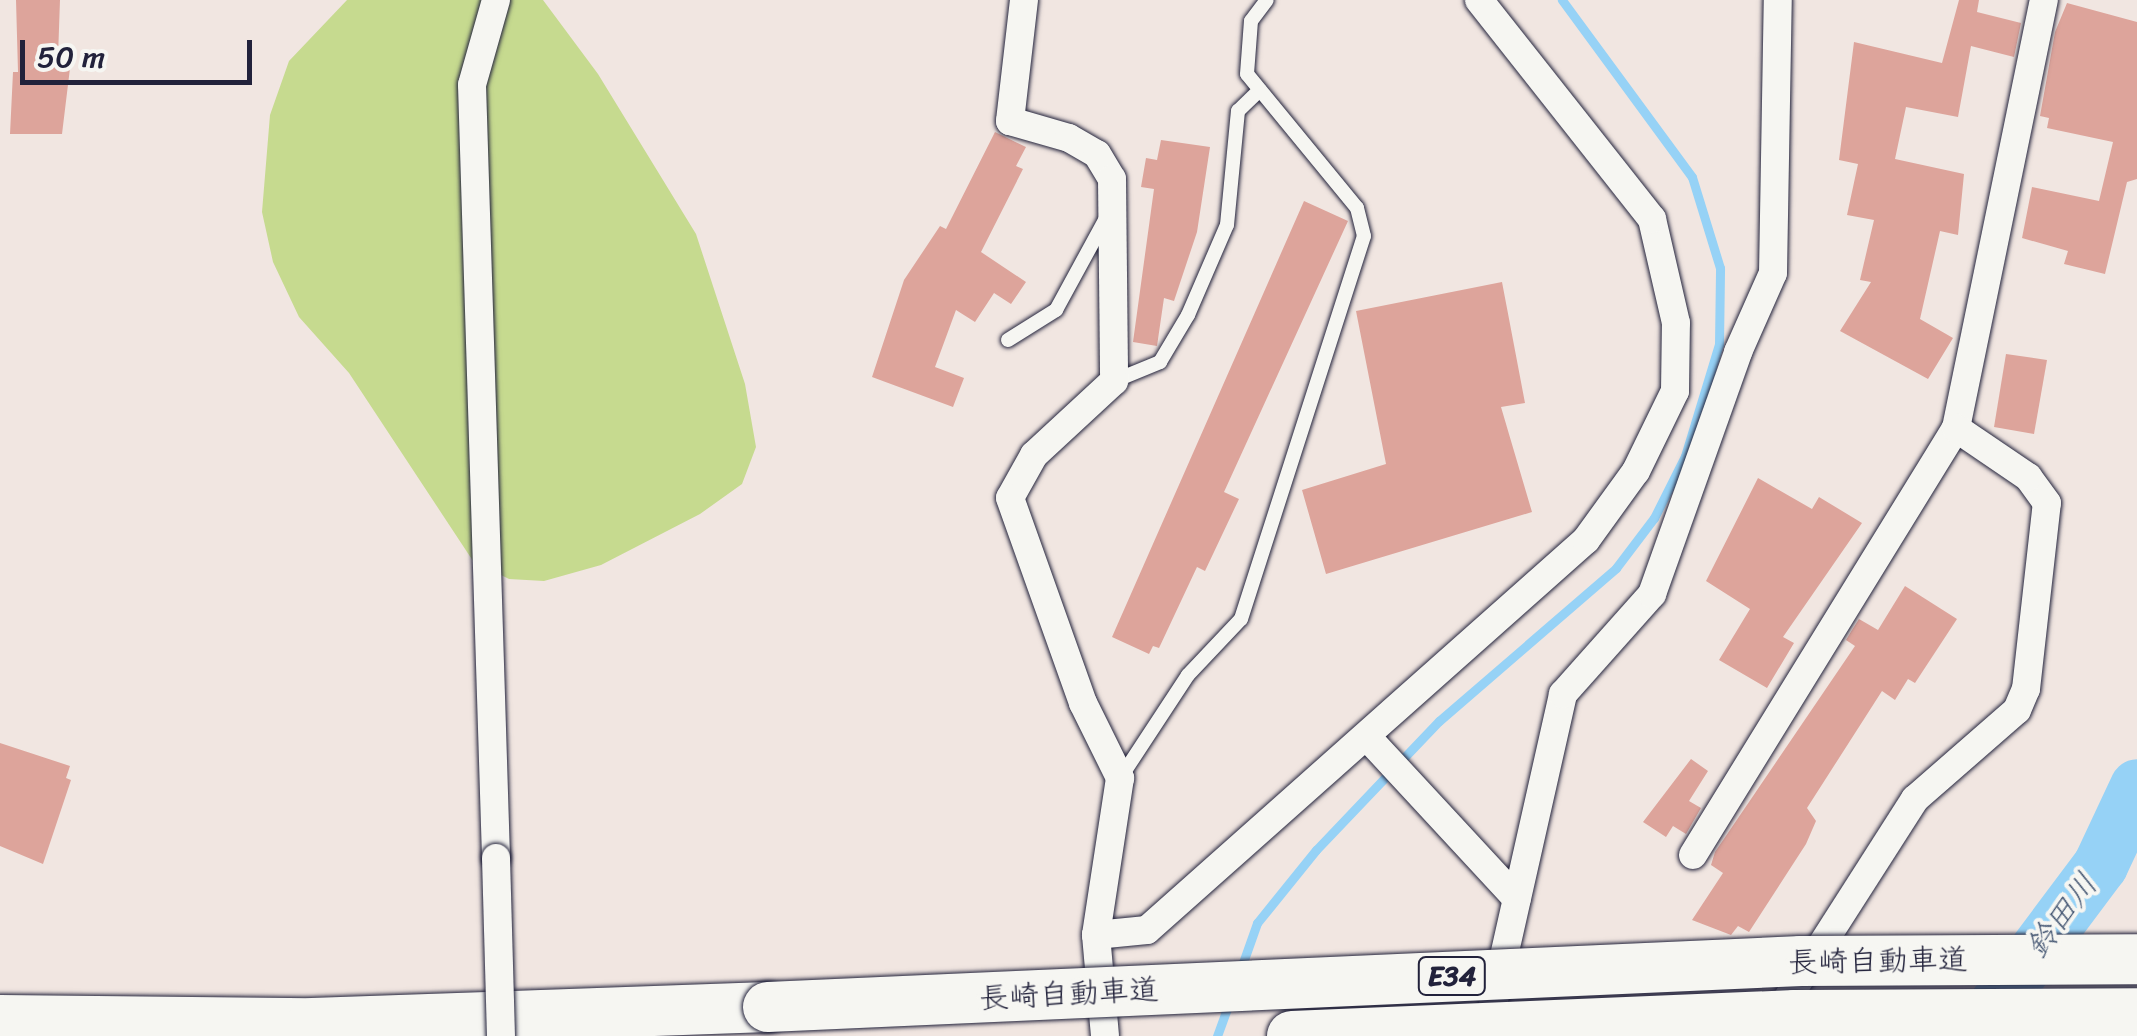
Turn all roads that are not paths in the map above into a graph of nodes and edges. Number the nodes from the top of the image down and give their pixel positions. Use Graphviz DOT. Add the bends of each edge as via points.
graph roads {
  1 [pos="496,0"];
  2 [pos="1024,0"];
  3 [pos="1268,0"];
  4 [pos="1479,0"];
  5 [pos="1778,0"];
  6 [pos="2044,0"];
  7 [pos="1260,90"];
  8 [pos="1112,206"];
  9 [pos="1008,340"];
  10 [pos="1114,381"];
  11 [pos="1956,428"];
  12 [pos="1375,745"];
  13 [pos="1120,778"];
  14 [pos="1693,855"];
  15 [pos="1517,899"];
  16 [pos="1096,935"];
  17 [pos="2137,958"];
  18 [pos="2137,974"];
  19 [pos="2137,1013"];
  20 [pos="0,1020"];
  21 [pos="501,1036"];
  22 [pos="1105,1036"];
  23 [pos="1292,1036"];
  24 [pos="1486,1036"];
  25 [pos="1764,1036"];
  26 [pos="2099,1036"];
  1 -- 21 [label="street, bridge" via="472,85"];
  2 -- 8 [label="street" via="1010,122 1069,138 1097,154 1112,180"];
  3 -- 7 [label="lane" via="1251,21 1247,74"];
  4 -- 12 [label="street" via="1652,219 1676,323 1675,392 1636,471 1586,540"];
  5 -- 15 [label="street" via="1773,273 1652,594 1563,694"];
  6 -- 11 [label="street"];
  7 -- 10 [label="lane" via="1238,111 1226,225 1188,315 1160,362"];
  7 -- 13 [label="lane" via="1357,208 1364,236 1241,620 1188,675"];
  8 -- 9 [label="lane" via="1056,310"];
  8 -- 10 [label="street"];
  10 -- 13 [label="street" via="1034,456 1010,498 1083,703"];
  11 -- 14 [label="street"];
  11 -- 25 [label="street" via="2028,477 2048,503 2026,688 2017,710 1915,798"];
  12 -- 15 [label="street"];
  12 -- 16 [label="street" via="1147,930"];
  13 -- 16 [label="street"];
  15 -- 24 [label="street"];
  16 -- 22 [label="street"];
  17 -- 20 [label="highway, 長崎自動車道 / E34, bridge" via="1802,960 312,1022"];
  18 -- 26 [label="street"];
  19 -- 23 [label="highway, 長崎自動車道 / E34, bridge" via="1795,1015"];
}
